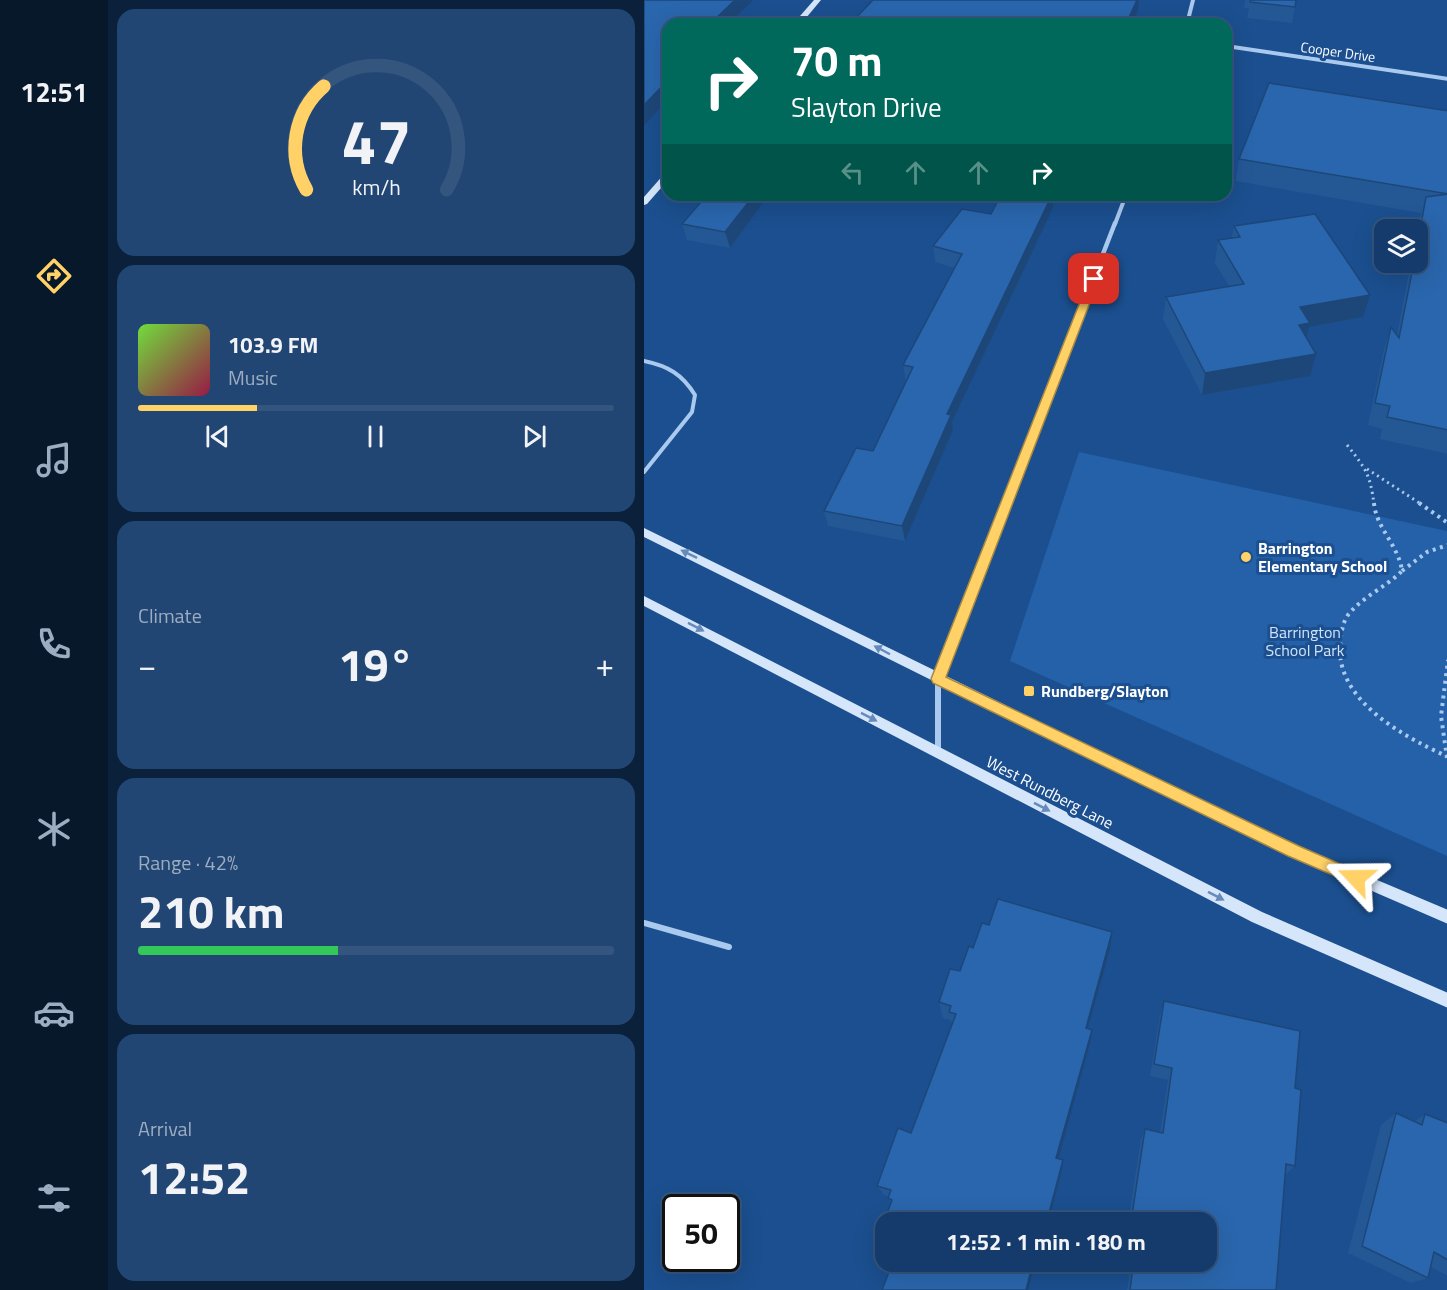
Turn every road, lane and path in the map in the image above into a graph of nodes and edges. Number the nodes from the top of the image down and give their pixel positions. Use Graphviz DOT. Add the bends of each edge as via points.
graph roads {
  1 [pos="818,0"];
  2 [pos="1193,0"];
  3 [pos="802,18"];
  4 [pos="1188,18"];
  5 [pos="1232,47"];
  6 [pos="1448,79"];
  7 [pos="662,182"];
  8 [pos="1124,201"];
  9 [pos="644,202"];
  10 [pos="644,361"];
  11 [pos="1347,445"];
  12 [pos="1366,469"];
  13 [pos="644,472"];
  14 [pos="1448,523"];
  15 [pos="644,532"];
  16 [pos="1448,545"];
  17 [pos="1402,571"];
  18 [pos="644,601"];
  19 [pos="1448,660"];
  20 [pos="938,679"];
  21 [pos="938,752"];
  22 [pos="1447,757"];
  23 [pos="1448,917"];
  24 [pos="644,923"];
  25 [pos="729,947"];
  26 [pos="1448,1001"];
  1 -- 3 [label="main road"];
  2 -- 4 [label="street"];
  5 -- 6 [label="street, Cooper Drive"];
  7 -- 9 [label="main road"];
  8 -- 20 [label="street"];
  10 -- 13 [label="lane" via="664,365 684,377 695,395 692,412"];
  11 -- 12 [label="path"];
  12 -- 14 [label="path"];
  12 -- 17 [label="path" via="1375,515 1401,561"];
  20 -- 15 [label="main road, one-way"];
  16 -- 17 [label="path" via="1427,552"];
  17 -- 22 [label="path" via="1347,616 1340,641 1340,661 1356,693 1401,734"];
  18 -- 21 [label="main road, West Rundberg Lane, one-way"];
  19 -- 22 [label="path" via="1441,716"];
  20 -- 21 [label="street"];
  20 -- 23 [label="main road" via="1294,851"];
  21 -- 26 [label="main road, West Rundberg Lane, one-way" via="1257,917"];
  24 -- 25 [label="lane"];
}
